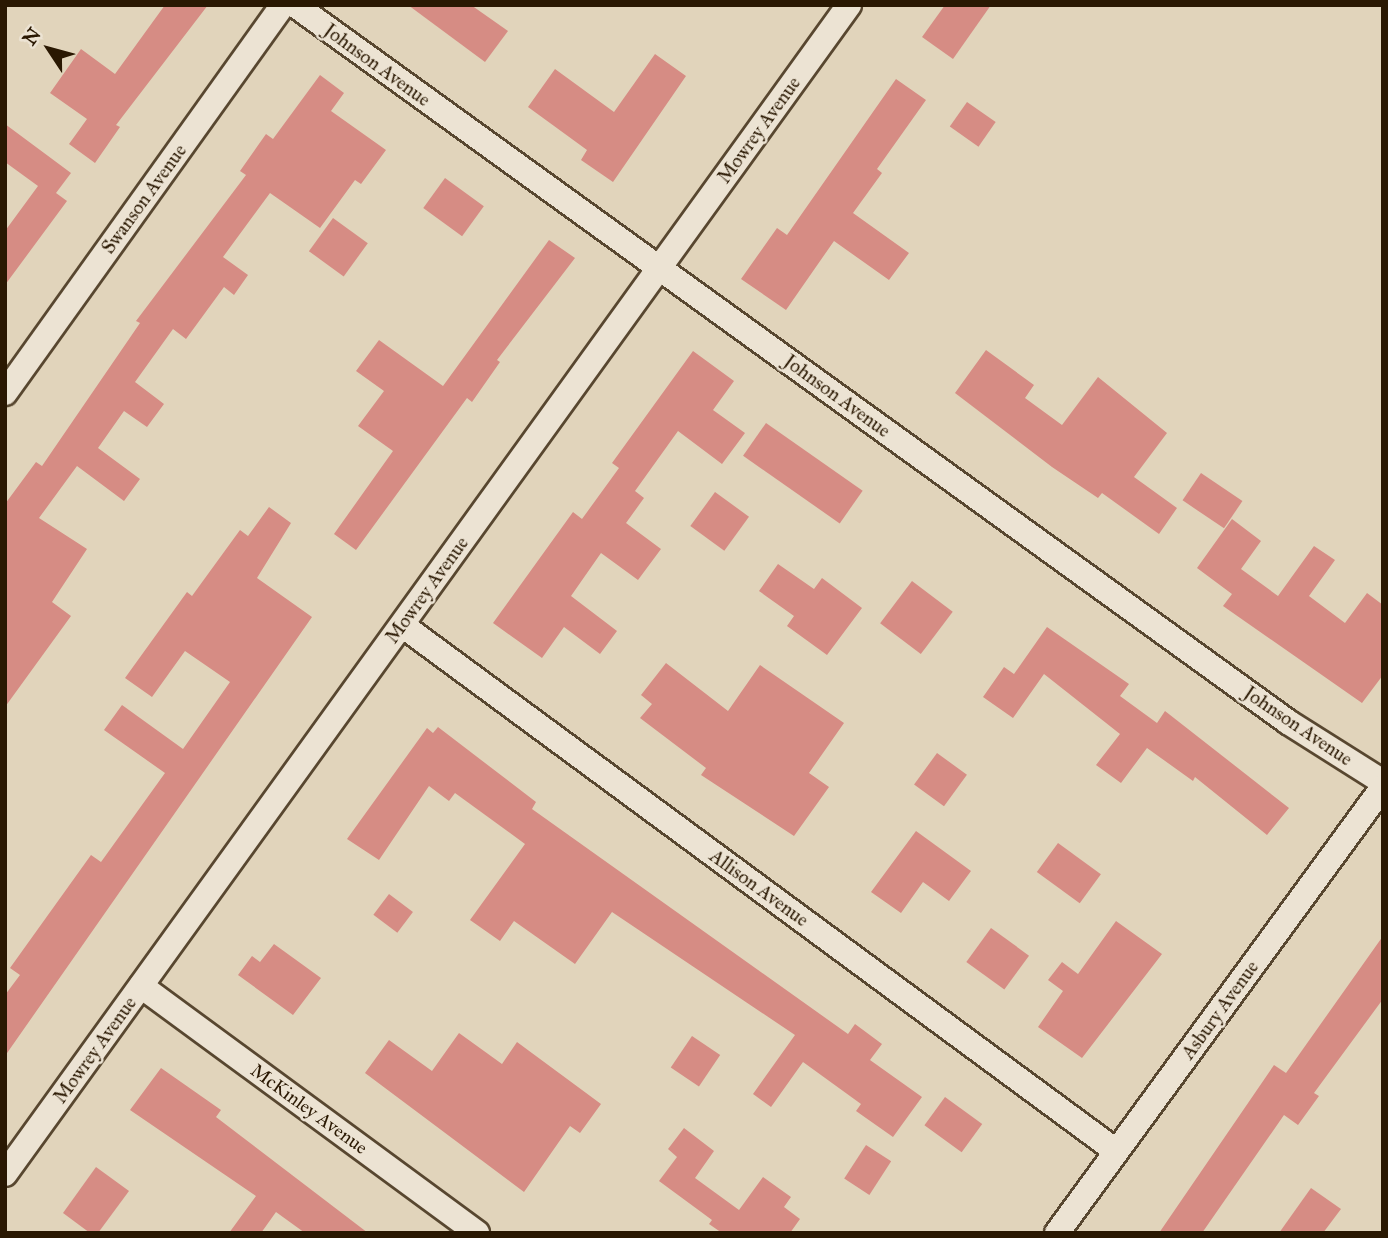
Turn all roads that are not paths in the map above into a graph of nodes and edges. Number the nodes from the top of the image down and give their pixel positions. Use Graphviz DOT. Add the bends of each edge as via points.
graph roads {
  1 [pos="283,5"];
  2 [pos="295,5"];
  3 [pos="849,5"];
  4 [pos="659,268"];
  5 [pos="5,393"];
  6 [pos="402,625"];
  7 [pos="1383,785"];
  8 [pos="141,986"];
  9 [pos="1116,1151"];
  10 [pos="5,1174"];
  11 [pos="477,1233"];
  12 [pos="1057,1233"];
  1 -- 5 [label="street, Swanson Avenue"];
  2 -- 4 [label="street, Johnson Avenue"];
  3 -- 4 [label="street, Mowrey Avenue"];
  4 -- 6 [label="street, Mowrey Avenue"];
  4 -- 7 [label="street, Johnson Avenue" via="1288,722"];
  6 -- 8 [label="street, Mowrey Avenue"];
  6 -- 9 [label="street, Allison Avenue"];
  7 -- 9 [label="street, Asbury Avenue"];
  8 -- 10 [label="street, Mowrey Avenue"];
  8 -- 11 [label="street, McKinley Avenue"];
  9 -- 12 [label="street, Asbury Avenue"];
}
